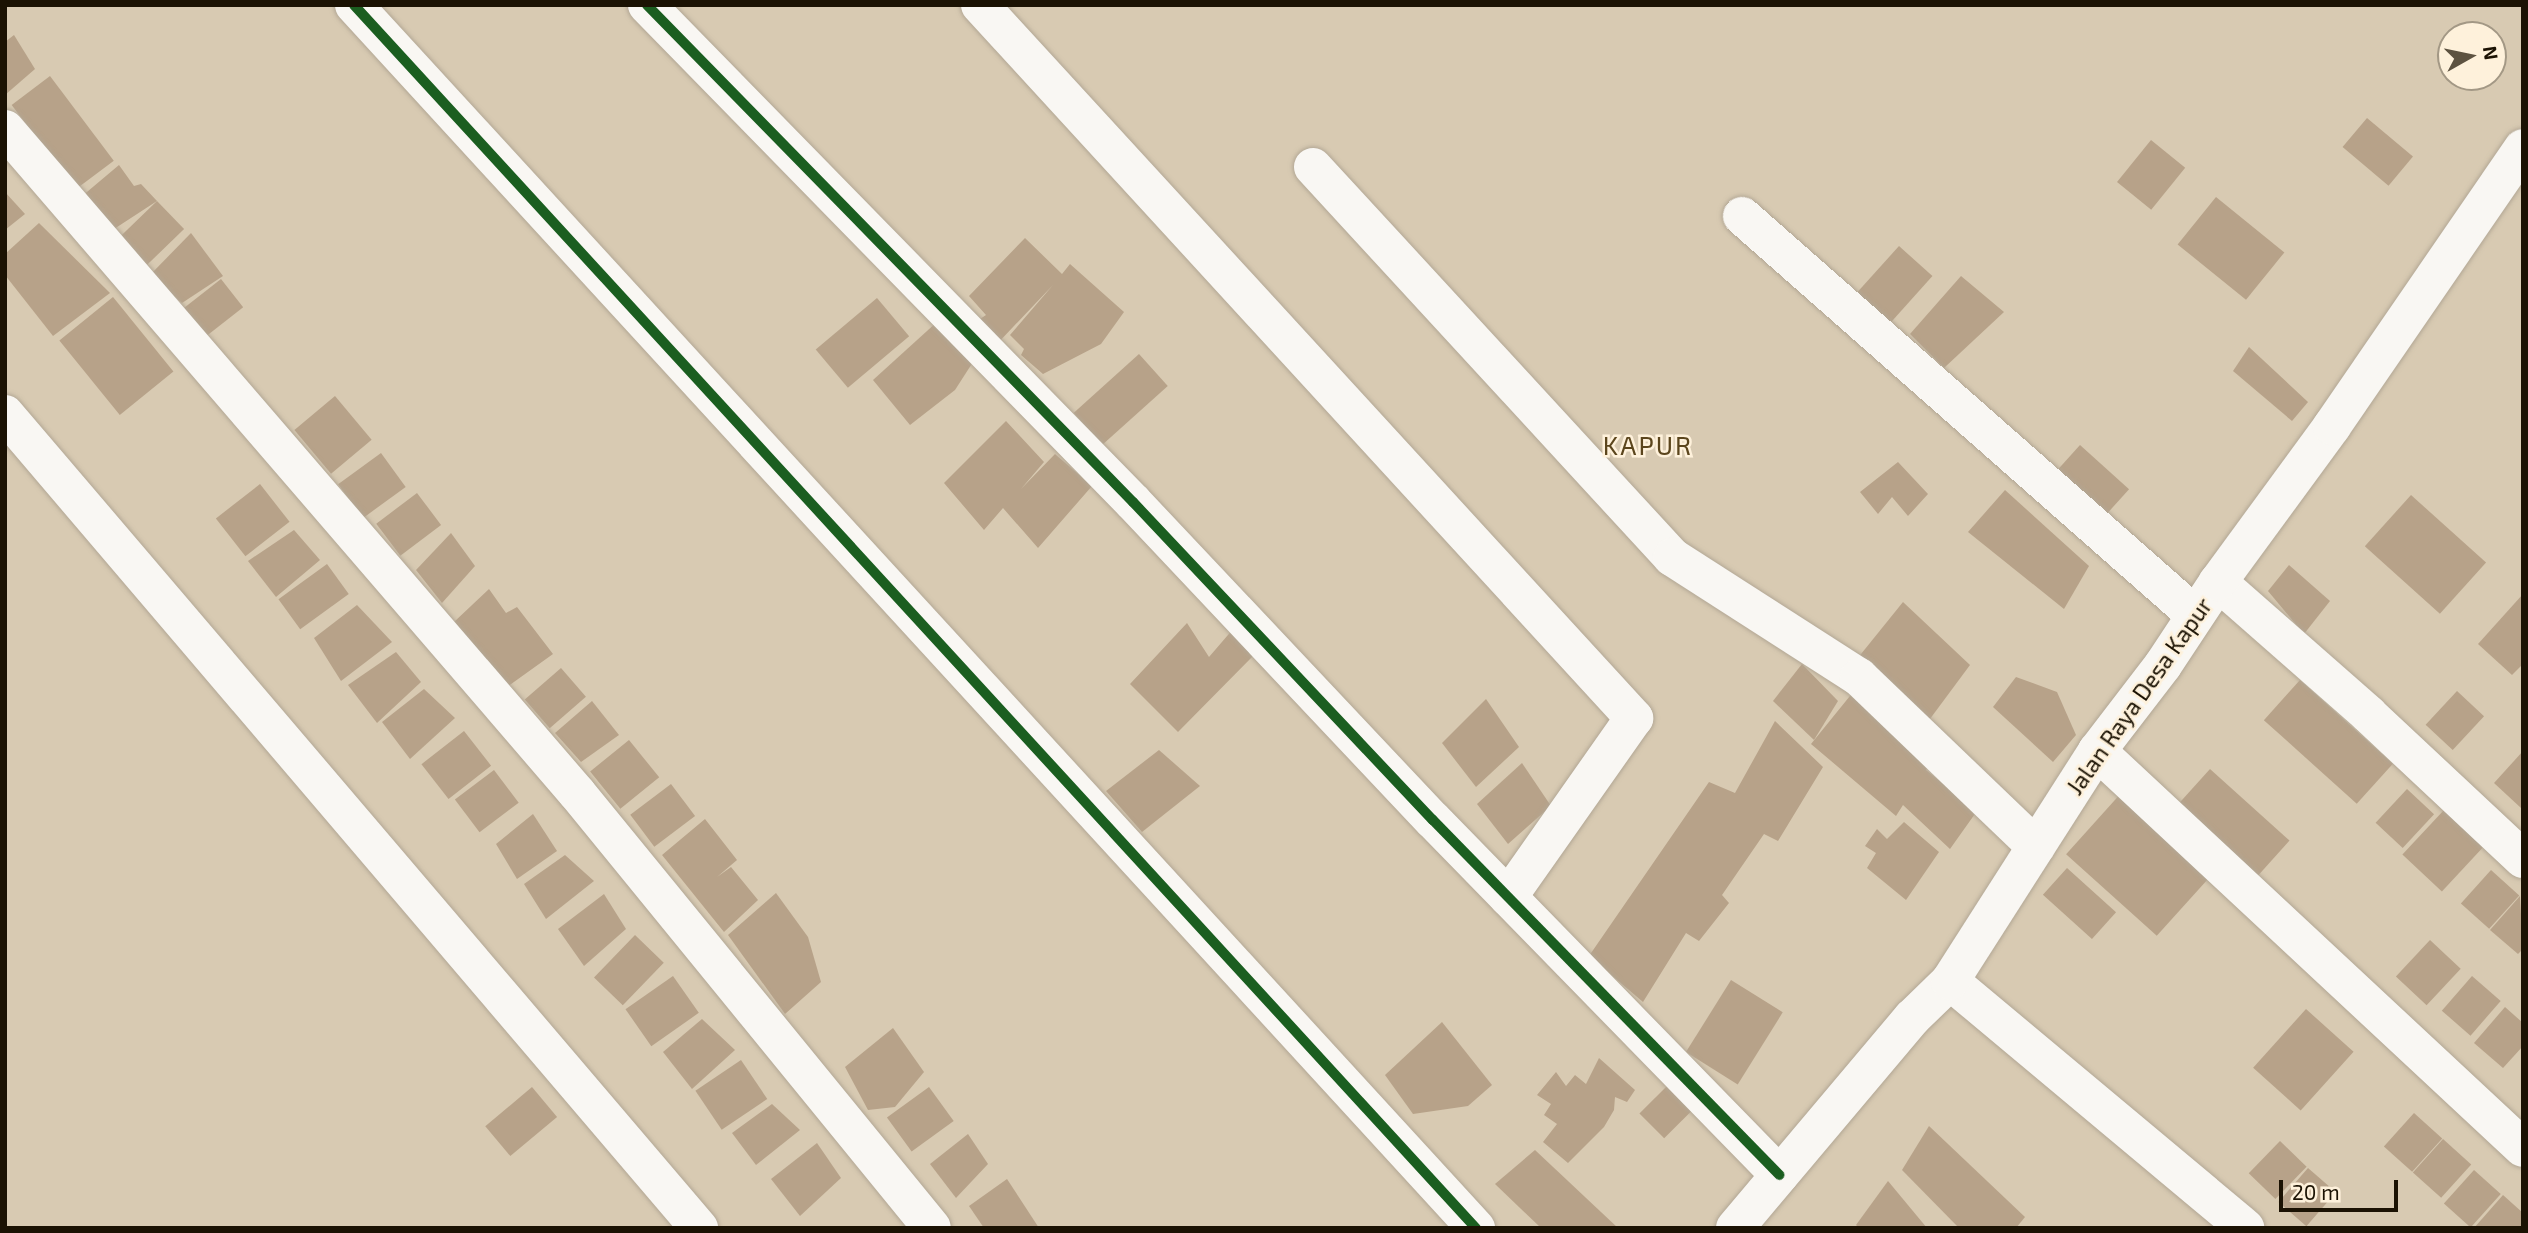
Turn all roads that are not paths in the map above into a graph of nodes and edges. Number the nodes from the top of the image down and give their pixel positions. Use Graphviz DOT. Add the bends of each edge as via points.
graph roads {
  1 [pos="354,5"];
  2 [pos="647,5"];
  3 [pos="980,5"];
  4 [pos="5,129"];
  5 [pos="2523,148"];
  6 [pos="1313,167"];
  7 [pos="1742,216"];
  8 [pos="5,414"];
  9 [pos="2218,582"];
  10 [pos="2195,615"];
  11 [pos="2097,751"];
  12 [pos="2036,847"];
  13 [pos="2523,859"];
  14 [pos="1508,897"];
  15 [pos="1950,981"];
  16 [pos="2523,1148"];
  17 [pos="1780,1175"];
  18 [pos="699,1228"];
  19 [pos="932,1228"];
  20 [pos="1476,1228"];
  21 [pos="1735,1228"];
  22 [pos="2245,1228"];
  1 -- 20 [label="street"];
  2 -- 14 [label="street" via="1133,502"];
  3 -- 14 [label="street" via="1634,718"];
  4 -- 19 [label="street" via="577,793"];
  5 -- 9 [label="street, Jalan Raya Desa Kapur" via="2332,426"];
  6 -- 12 [label="street" via="1672,557 1859,677"];
  7 -- 10 [label="street"];
  8 -- 18 [label="street"];
  9 -- 10 [label="street, Jalan Raya Desa Kapur"];
  9 -- 13 [label="street"];
  10 -- 11 [label="street, Jalan Raya Desa Kapur"];
  11 -- 12 [label="street, Jalan Raya Desa Kapur"];
  11 -- 16 [label="street"];
  12 -- 15 [label="street, Jalan Raya Desa Kapur"];
  14 -- 17 [label="street"];
  15 -- 17 [label="street, Jalan Raya Desa Kapur" via="1912,1018"];
  15 -- 22 [label="street"];
  17 -- 21 [label="street, Jalan Raya Desa Kapur"];
}
